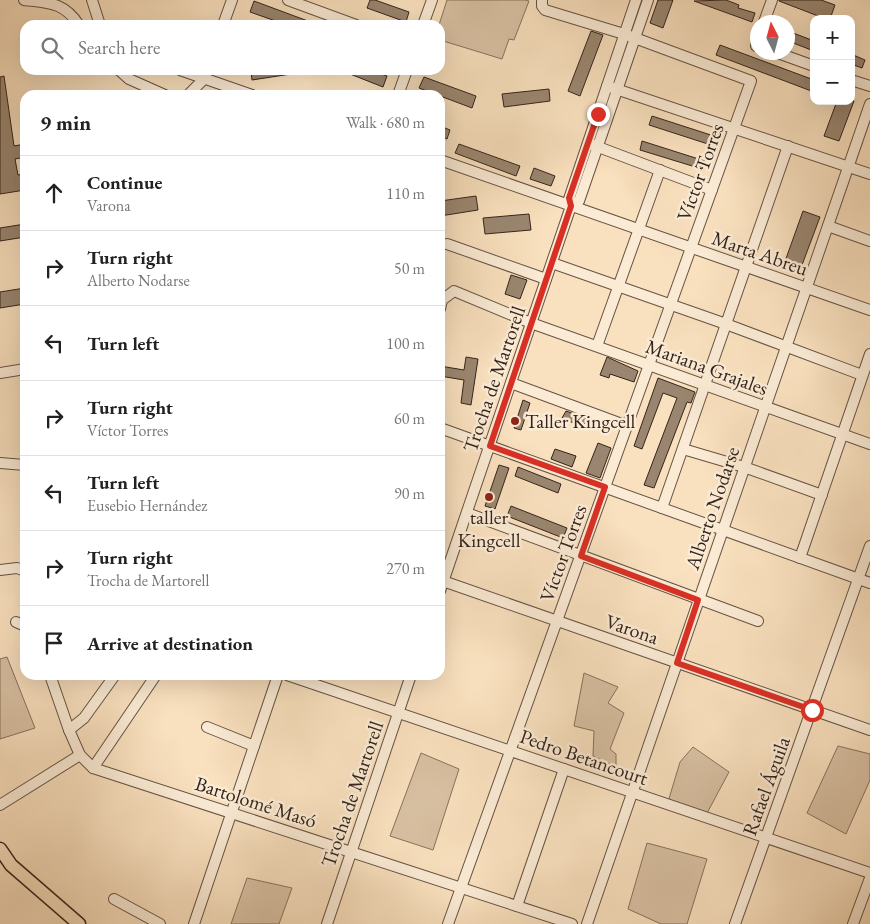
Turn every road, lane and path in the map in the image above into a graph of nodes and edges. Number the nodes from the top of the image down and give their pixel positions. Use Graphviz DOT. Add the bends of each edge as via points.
graph roads {
  1 [pos="24,0"];
  2 [pos="92,0"];
  3 [pos="232,0"];
  4 [pos="288,0"];
  5 [pos="432,0"];
  6 [pos="542,0"];
  7 [pos="636,0"];
  8 [pos="648,0"];
  9 [pos="772,0"];
  10 [pos="767,15"];
  11 [pos="76,20"];
  12 [pos="98,20"];
  13 [pos="225,20"];
  14 [pos="342,20"];
  15 [pos="425,20"];
  16 [pos="624,34"];
  17 [pos="634,39"];
  18 [pos="795,59"];
  19 [pos="810,65"];
  20 [pos="125,75"];
  21 [pos="205,75"];
  22 [pos="208,75"];
  23 [pos="405,75"];
  24 [pos="855,81"];
  25 [pos="870,86"];
  26 [pos="612,88"];
  27 [pos="154,90"];
  28 [pos="192,90"];
  29 [pos="241,90"];
  30 [pos="400,90"];
  31 [pos="870,104"];
  32 [pos="734,128"];
  33 [pos="593,145"];
  34 [pos="788,146"];
  35 [pos="445,162"];
  36 [pos="848,166"];
  37 [pos="660,170"];
  38 [pos="870,174"];
  39 [pos="712,190"];
  40 [pos="571,206"];
  41 [pos="828,226"];
  42 [pos="638,229"];
  43 [pos="870,241"];
  44 [pos="447,244"];
  45 [pos="691,248"];
  46 [pos="552,263"];
  47 [pos="747,267"];
  48 [pos="546,279"];
  49 [pos="618,287"];
  50 [pos="806,288"];
  51 [pos="445,298"];
  52 [pos="671,304"];
  53 [pos="870,310"];
  54 [pos="531,323"];
  55 [pos="726,324"];
  56 [pos="598,346"];
  57 [pos="786,347"];
  58 [pos="870,354"];
  59 [pos="649,365"];
  60 [pos="20,371"];
  61 [pos="0,373"];
  62 [pos="862,375"];
  63 [pos="511,383"];
  64 [pos="705,385"];
  65 [pos="765,407"];
  66 [pos="627,426"];
  67 [pos="445,430"];
  68 [pos="842,434"];
  69 [pos="870,444"];
  70 [pos="490,446"];
  71 [pos="683,449"];
  72 [pos="0,463"];
  73 [pos="20,464"];
  74 [pos="744,467"];
  75 [pos="605,487"];
  76 [pos="822,495"];
  77 [pos="662,508"];
  78 [pos="467,513"];
  79 [pos="723,530"];
  80 [pos="870,546"];
  81 [pos="581,556"];
  82 [pos="800,558"];
  83 [pos="20,569"];
  84 [pos="0,570"];
  85 [pos="445,573"];
  86 [pos="858,579"];
  87 [pos="870,583"];
  88 [pos="445,585"];
  89 [pos="698,600"];
  90 [pos="557,621"];
  91 [pos="758,621"];
  92 [pos="677,663"];
  93 [pos="52,680"];
  94 [pos="111,680"];
  95 [pos="153,680"];
  96 [pos="276,680"];
  97 [pos="302,680"];
  98 [pos="410,680"];
  99 [pos="812,710"];
  100 [pos="398,713"];
  101 [pos="207,727"];
  102 [pos="69,730"];
  103 [pos="870,730"];
  104 [pos="254,746"];
  105 [pos="510,751"];
  106 [pos="80,755"];
  107 [pos="93,768"];
  108 [pos="564,769"];
  109 [pos="632,792"];
  110 [pos="0,805"];
  111 [pos="232,813"];
  112 [pos="766,838"];
  113 [pos="0,849"];
  114 [pos="351,852"];
  115 [pos="870,873"];
  116 [pos="870,878"];
  117 [pos="461,888"];
  118 [pos="114,900"];
  119 [pos="517,906"];
  120 [pos="79,924"];
  121 [pos="160,924"];
  122 [pos="194,924"];
  123 [pos="327,924"];
  124 [pos="448,924"];
  125 [pos="572,924"];
  126 [pos="587,924"];
  127 [pos="735,924"];
  128 [pos="853,924"];
  1 -- 11 [label="street" via="55,3"];
  2 -- 12 [label="street"];
  3 -- 13 [label="street"];
  4 -- 14 [label="street"];
  5 -- 15 [label="street"];
  6 -- 16 [label="street" via="545,10"];
  7 -- 16 [label="street, Trocha de Martorell"];
  8 -- 17 [label="street, Trocha de Martorell"];
  9 -- 10 [label="street"];
  16 -- 17 [label="street"];
  16 -- 26 [label="street, Trocha de Martorell"];
  17 -- 26 [label="street, Trocha de Martorell"];
  17 -- 32 [label="street, Víctor Torres" via="751,81"];
  18 -- 19 [label="street"];
  20 -- 27 [label="street"];
  21 -- 28 [label="street"];
  22 -- 29 [label="street"];
  23 -- 30 [label="street"];
  24 -- 25 [label="street"];
  26 -- 32 [label="street"];
  26 -- 33 [label="street, Trocha de Martorell"];
  31 -- 36 [label="street, Alberto Nodarse"];
  32 -- 34 [label="street"];
  32 -- 39 [label="street, Víctor Torres"];
  33 -- 37 [label="street"];
  33 -- 40 [label="street, Trocha de Martorell" via="579,201"];
  34 -- 36 [label="street"];
  34 -- 47 [label="street"];
  35 -- 40 [label="street, Marta Abreu"];
  36 -- 38 [label="street"];
  36 -- 41 [label="street, Alberto Nodarse"];
  37 -- 39 [label="street"];
  37 -- 42 [label="street"];
  39 -- 45 [label="street, Víctor Torres"];
  40 -- 42 [label="street, Marta Abreu"];
  40 -- 46 [label="street, Trocha de Martorell"];
  41 -- 43 [label="street"];
  41 -- 50 [label="street, Alberto Nodarse"];
  42 -- 45 [label="street, Marta Abreu"];
  42 -- 49 [label="street"];
  44 -- 48 [label="street"];
  45 -- 47 [label="street, Marta Abreu"];
  45 -- 52 [label="street, Víctor Torres"];
  46 -- 48 [label="street, Trocha de Martorell"];
  46 -- 49 [label="street"];
  47 -- 50 [label="street, Marta Abreu"];
  47 -- 55 [label="street"];
  48 -- 54 [label="street, Trocha de Martorell"];
  49 -- 52 [label="street"];
  49 -- 56 [label="street"];
  50 -- 53 [label="street, Marta Abreu"];
  50 -- 57 [label="street, Alberto Nodarse"];
  51 -- 54 [label="street, Mariana Grajales" via="454,291"];
  52 -- 55 [label="street"];
  52 -- 59 [label="street, Víctor Torres"];
  54 -- 56 [label="street, Mariana Grajales"];
  54 -- 63 [label="street, Trocha de Martorell"];
  55 -- 57 [label="street"];
  55 -- 64 [label="street"];
  56 -- 59 [label="street, Mariana Grajales"];
  57 -- 62 [label="street"];
  57 -- 65 [label="street, Alberto Nodarse"];
  58 -- 62 [label="street"];
  59 -- 64 [label="street, Mariana Grajales"];
  59 -- 66 [label="street, Víctor Torres"];
  60 -- 61 [label="street"];
  62 -- 68 [label="street"];
  63 -- 66 [label="street"];
  63 -- 70 [label="street, Trocha de Martorell"];
  64 -- 65 [label="street, Mariana Grajales"];
  64 -- 71 [label="street"];
  65 -- 68 [label="street, Mariana Grajales"];
  65 -- 74 [label="street, Alberto Nodarse"];
  66 -- 75 [label="street, Víctor Torres"];
  67 -- 70 [label="street"];
  68 -- 69 [label="street, Mariana Grajales"];
  68 -- 76 [label="street"];
  70 -- 75 [label="street"];
  70 -- 78 [label="street, Trocha de Martorell"];
  71 -- 74 [label="street"];
  71 -- 77 [label="street"];
  72 -- 73 [label="street"];
  74 -- 76 [label="street"];
  74 -- 79 [label="street, Alberto Nodarse"];
  75 -- 77 [label="street"];
  75 -- 81 [label="street, Víctor Torres"];
  76 -- 82 [label="street"];
  77 -- 79 [label="street"];
  78 -- 81 [label="street"];
  78 -- 85 [label="street, Trocha de Martorell"];
  79 -- 82 [label="street"];
  79 -- 89 [label="street, Alberto Nodarse"];
  80 -- 86 [label="street, Rafael Águila"];
  81 -- 89 [label="street"];
  81 -- 90 [label="street, Víctor Torres"];
  82 -- 86 [label="street"];
  83 -- 84 [label="street"];
  86 -- 87 [label="street"];
  86 -- 99 [label="street, Rafael Águila"];
  88 -- 90 [label="street, Varona"];
  89 -- 91 [label="street"];
  89 -- 92 [label="street, Alberto Nodarse"];
  90 -- 92 [label="street, Varona"];
  90 -- 105 [label="street, Víctor Torres"];
  92 -- 99 [label="street, Varona"];
  92 -- 109 [label="street, Alberto Nodarse"];
  93 -- 102 [label="street"];
  94 -- 102 [label="street" via="84,718"];
  95 -- 107 [label="street"];
  96 -- 104 [label="street"];
  97 -- 100 [label="street, Pedro Betancourt"];
  98 -- 100 [label="street, Trocha de Martorell"];
  99 -- 103 [label="street, Varona"];
  99 -- 112 [label="street, Rafael Águila"];
  100 -- 105 [label="street, Pedro Betancourt"];
  100 -- 114 [label="street, Trocha de Martorell"];
  101 -- 104 [label="street"];
  102 -- 106 [label="street"];
  104 -- 111 [label="street"];
  105 -- 108 [label="street, Pedro Betancourt"];
  105 -- 117 [label="street, Víctor Torres"];
  106 -- 107 [label="street, Bartolomé Masó"];
  106 -- 110 [label="street"];
  107 -- 111 [label="street, Bartolomé Masó"];
  108 -- 109 [label="street, Pedro Betancourt"];
  108 -- 119 [label="street"];
  109 -- 112 [label="street, Pedro Betancourt"];
  109 -- 126 [label="street, Alberto Nodarse"];
  111 -- 114 [label="street, Bartolomé Masó"];
  111 -- 122 [label="street"];
  112 -- 115 [label="street, Pedro Betancourt"];
  112 -- 127 [label="street, Rafael Águila"];
  113 -- 120 [label="main road" via="12,865"];
  114 -- 117 [label="street, Bartolomé Masó"];
  114 -- 123 [label="street, Trocha de Martorell"];
  116 -- 128 [label="street"];
  117 -- 119 [label="street, Bartolomé Masó"];
  117 -- 124 [label="street, Víctor Torres"];
  118 -- 121 [label="street"];
  119 -- 125 [label="street, Bartolomé Masó"];
}
